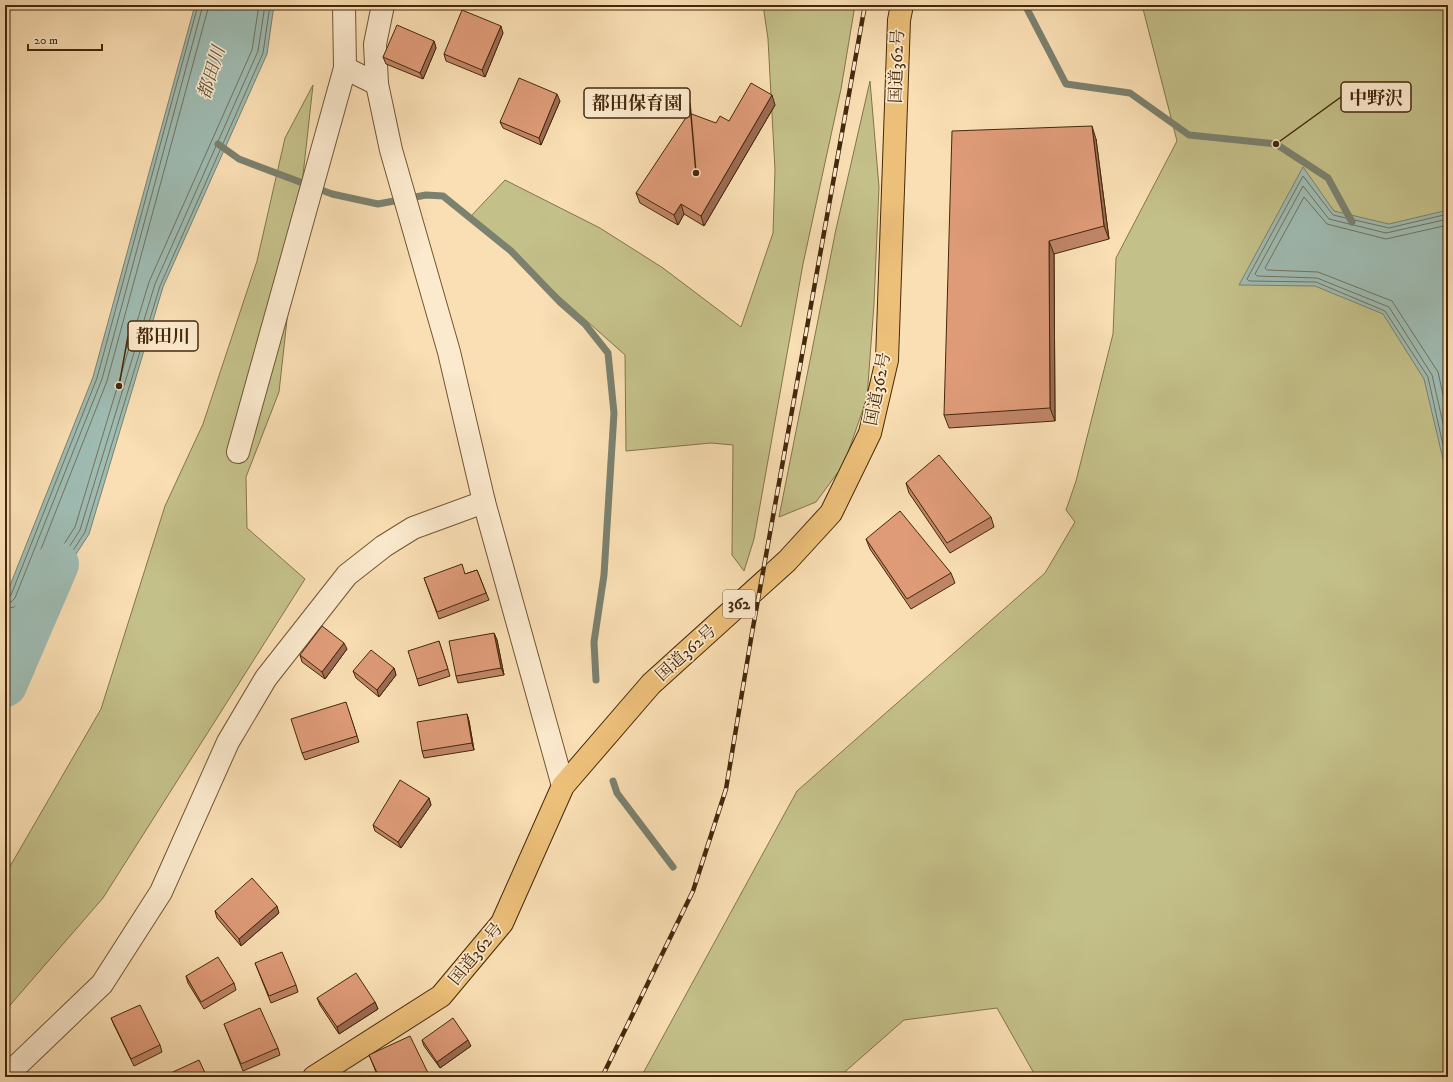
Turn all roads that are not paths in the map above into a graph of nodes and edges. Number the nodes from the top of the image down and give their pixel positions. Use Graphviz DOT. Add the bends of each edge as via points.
graph roads {
  1 [pos="344,5"];
  2 [pos="382,5"];
  3 [pos="902,5"];
  4 [pos="345,68"];
  5 [pos="377,84"];
  6 [pos="238,452"];
  7 [pos="484,502"];
  8 [pos="563,786"];
  9 [pos="5,1077"];
  10 [pos="314,1077"];
  1 -- 4 [label="street"];
  2 -- 5 [label="street" via="375,44"];
  3 -- 8 [label="highway, 国道362号 / 362" via="899,20 887,360 870,433 831,513 787,561 651,684"];
  4 -- 5 [label="street"];
  4 -- 6 [label="street"];
  5 -- 7 [label="street" via="391,150 449,352"];
  7 -- 8 [label="street"];
  7 -- 9 [label="street" via="413,528 384,546 347,575 266,678 228,742 161,892 102,984"];
  8 -- 10 [label="highway, 国道362号 / 362" via="502,923 441,996"];
}
